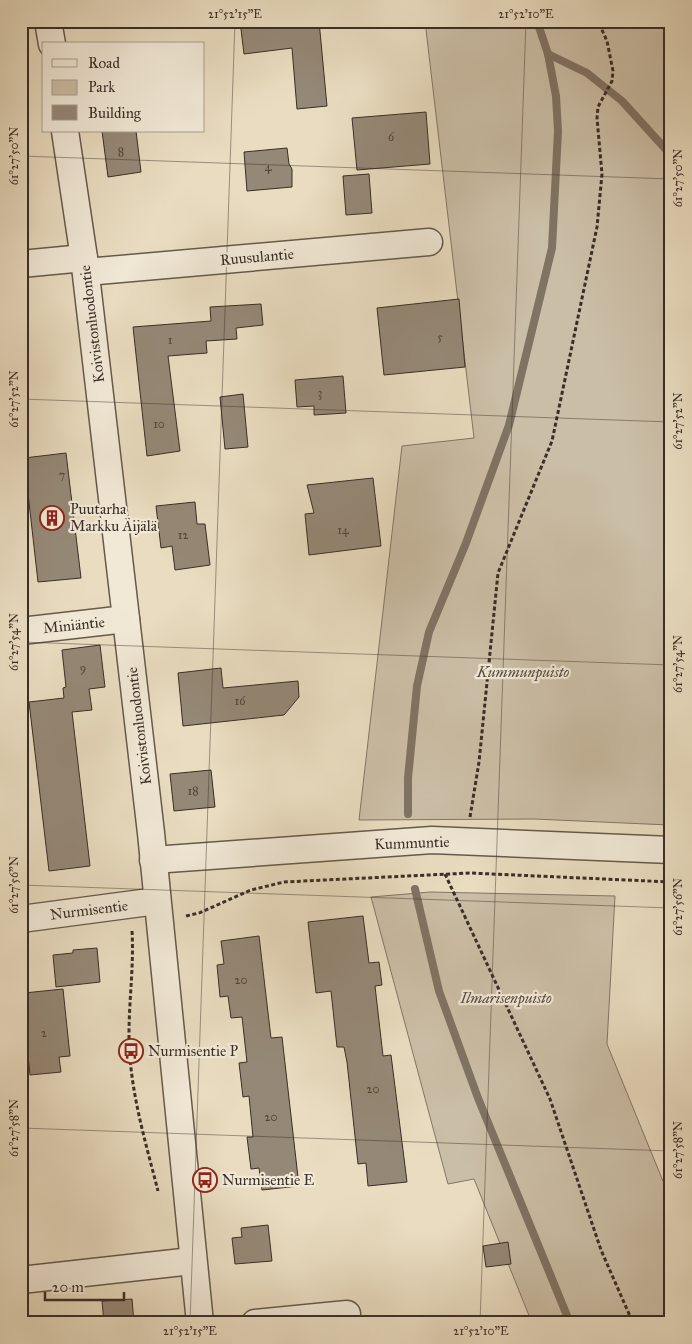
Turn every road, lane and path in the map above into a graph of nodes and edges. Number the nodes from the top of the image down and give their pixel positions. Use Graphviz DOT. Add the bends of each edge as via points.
graph roads {
  1 [pos="48,21"];
  2 [pos="598,21"];
  3 [pos="52,42"];
  4 [pos="65,132"];
  5 [pos="429,242"];
  6 [pos="21,264"];
  7 [pos="85,264"];
  8 [pos="126,619"];
  9 [pos="21,631"];
  10 [pos="463,842"];
  11 [pos="671,850"];
  12 [pos="153,860"];
  13 [pos="446,874"];
  14 [pos="671,882"];
  15 [pos="129,905"];
  16 [pos="158,911"];
  17 [pos="21,919"];
  18 [pos="160,1196"];
  19 [pos="192,1261"];
  20 [pos="21,1280"];
  21 [pos="347,1314"];
  22 [pos="200,1323"];
  23 [pos="255,1323"];
  24 [pos="633,1323"];
  1 -- 3 [label="street"];
  2 -- 10 [label="path" via="607,41 613,71 612,81 598,107 602,174 597,227 552,441 498,573 479,762 472,810"];
  4 -- 7 [label="street, Koivistonluodontie"];
  5 -- 7 [label="street, Ruusulantie"];
  6 -- 7 [label="street, Ruusulantie"];
  7 -- 8 [label="street, Koivistonluodontie"];
  8 -- 9 [label="street, Miniäntie"];
  8 -- 12 [label="street, Koivistonluodontie"];
  10 -- 11 [label="street, Kummuntie"];
  10 -- 12 [label="street, Kummuntie" via="432,840"];
  12 -- 16 [label="street, Koivistonluodontie"];
  13 -- 14 [label="path"];
  13 -- 16 [label="path" via="284,882 251,890 199,913"];
  13 -- 24 [label="path" via="550,1099 601,1250"];
  15 -- 16 [label="street, Nurmisentie"];
  15 -- 17 [label="street, Nurmisentie"];
  15 -- 18 [label="path" via="134,955 129,1036 134,1086 137,1112"];
  16 -- 19 [label="street, Koivistonluodontie"];
  19 -- 20 [label="street"];
  19 -- 22 [label="street, Koivistonluodontie"];
  21 -- 23 [label="street"];
}
